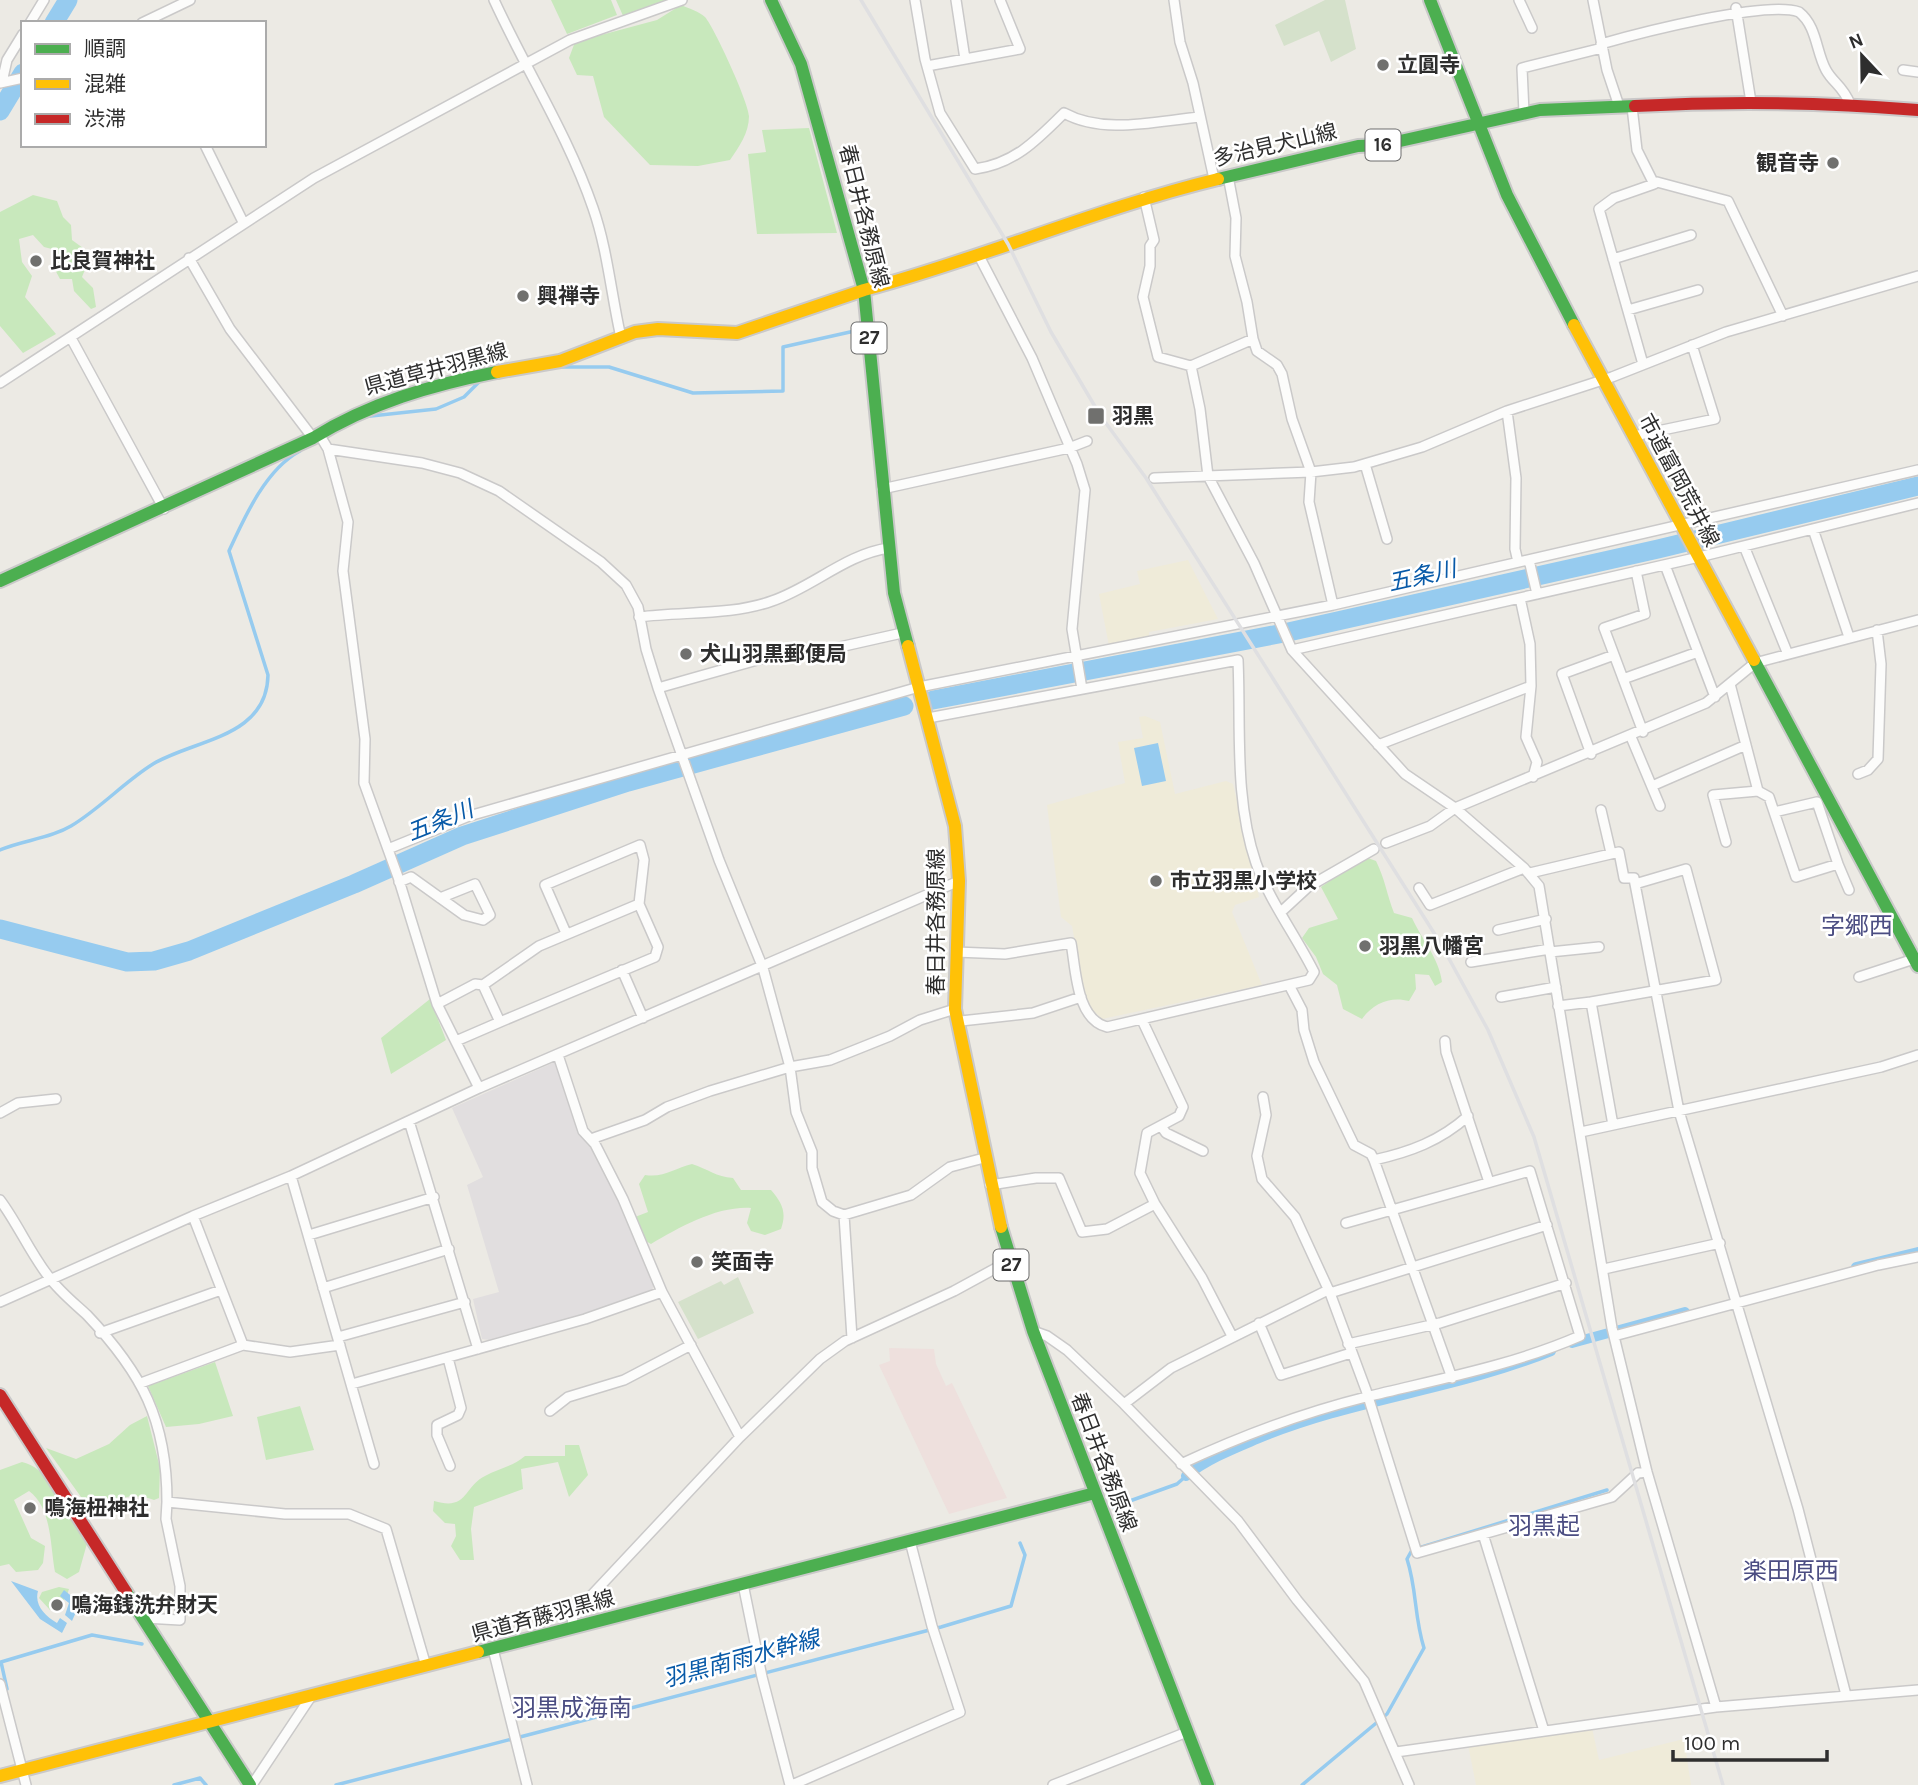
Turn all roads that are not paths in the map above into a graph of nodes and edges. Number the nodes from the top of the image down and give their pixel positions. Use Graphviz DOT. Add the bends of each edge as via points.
graph roads {
  1 [pos="44,0"];
  2 [pos="190,0"];
  3 [pos="494,0"];
  4 [pos="682,0"];
  5 [pos="771,0"];
  6 [pos="915,0"];
  7 [pos="956,0"];
  8 [pos="1000,0"];
  9 [pos="1174,0"];
  10 [pos="1430,0"];
  11 [pos="1519,0"];
  12 [pos="1593,0"];
  13 [pos="1790,4"];
  14 [pos="1741,5"];
  15 [pos="31,21"];
  16 [pos="148,21"];
  17 [pos="1532,27"];
  18 [pos="21,36"];
  19 [pos="1602,46"];
  20 [pos="965,59"];
  21 [pos="523,63"];
  22 [pos="927,66"];
  23 [pos="1903,71"];
  24 [pos="1918,72"];
  25 [pos="21,78"];
  26 [pos="1,83"];
  27 [pos="1751,102"];
  28 [pos="1850,104"];
  29 [pos="1625,107"];
  30 [pos="1918,110"];
  31 [pos="1524,113"];
  32 [pos="1200,117"];
  33 [pos="1478,123"];
  34 [pos="206,147"];
  35 [pos="1228,176"];
  36 [pos="1214,178"];
  37 [pos="1654,184"];
  38 [pos="1144,197"];
  39 [pos="243,222"];
  40 [pos="1691,235"];
  41 [pos="979,256"];
  42 [pos="189,258"];
  43 [pos="1613,259"];
  44 [pos="1918,276"];
  45 [pos="864,290"];
  46 [pos="1698,290"];
  47 [pos="1628,310"];
  48 [pos="1783,316"];
  49 [pos="620,333"];
  50 [pos="71,338"];
  51 [pos="1253,339"];
  52 [pos="1692,345"];
  53 [pos="1643,364"];
  54 [pos="1191,366"];
  55 [pos="1604,379"];
  56 [pos="0,383"];
  57 [pos="1507,411"];
  58 [pos="316,436"];
  59 [pos="1634,436"];
  60 [pos="1087,441"];
  61 [pos="1069,448"];
  62 [pos="328,449"];
  63 [pos="1365,464"];
  64 [pos="1918,470"];
  65 [pos="1311,472"];
  66 [pos="1208,476"];
  67 [pos="1154,478"];
  68 [pos="882,489"];
  69 [pos="1918,503"];
  70 [pos="164,509"];
  71 [pos="1681,525"];
  72 [pos="1813,529"];
  73 [pos="1387,539"];
  74 [pos="1744,546"];
  75 [pos="889,548"];
  76 [pos="1699,557"];
  77 [pos="1529,560"];
  78 [pos="1518,562"];
  79 [pos="1665,565"];
  80 [pos="1636,571"];
  81 [pos="0,581"];
  82 [pos="1537,594"];
  83 [pos="1520,597"];
  84 [pos="1333,605"];
  85 [pos="639,617"];
  86 [pos="1279,618"];
  87 [pos="1918,620"];
  88 [pos="1877,630"];
  89 [pos="902,633"];
  90 [pos="1849,637"];
  91 [pos="1291,648"];
  92 [pos="1698,652"];
  93 [pos="1787,652"];
  94 [pos="1614,655"];
  95 [pos="1076,657"];
  96 [pos="1755,663"];
  97 [pos="1623,679"];
  98 [pos="1730,684"];
  99 [pos="1531,686"];
  100 [pos="919,687"];
  101 [pos="658,688"];
  102 [pos="1082,689"];
  103 [pos="1715,697"];
  104 [pos="928,718"];
  105 [pos="1643,732"];
  106 [pos="1631,737"];
  107 [pos="1378,745"];
  108 [pos="1746,745"];
  109 [pos="1591,754"];
  110 [pos="682,755"];
  111 [pos="1858,774"];
  112 [pos="1533,776"];
  113 [pos="1652,786"];
  114 [pos="1758,791"];
  115 [pos="1822,800"];
  116 [pos="1660,806"];
  117 [pos="1455,808"];
  118 [pos="1601,810"];
  119 [pos="1774,812"];
  120 [pos="1726,842"];
  121 [pos="1386,843"];
  122 [pos="1374,849"];
  123 [pos="389,852"];
  124 [pos="1611,853"];
  125 [pos="1838,864"];
  126 [pos="1527,870"];
  127 [pos="399,879"];
  128 [pos="959,881"];
  129 [pos="1635,884"];
  130 [pos="1419,888"];
  131 [pos="1849,890"];
  132 [pos="440,898"];
  133 [pos="639,904"];
  134 [pos="1282,911"];
  135 [pos="1546,919"];
  136 [pos="1498,930"];
  137 [pos="566,933"];
  138 [pos="1599,947"];
  139 [pos="1550,951"];
  140 [pos="956,952"];
  141 [pos="1471,962"];
  142 [pos="1916,963"];
  143 [pos="763,968"];
  144 [pos="622,970"];
  145 [pos="1859,976"];
  146 [pos="483,985"];
  147 [pos="1289,985"];
  148 [pos="1556,987"];
  149 [pos="1655,990"];
  150 [pos="1081,997"];
  151 [pos="1502,997"];
  152 [pos="1591,1002"];
  153 [pos="438,1004"];
  154 [pos="1558,1006"];
  155 [pos="958,1015"];
  156 [pos="643,1018"];
  157 [pos="1142,1020"];
  158 [pos="500,1022"];
  159 [pos="456,1041"];
  160 [pos="1445,1041"];
  161 [pos="558,1055"];
  162 [pos="1918,1055"];
  163 [pos="790,1068"];
  164 [pos="479,1087"];
  165 [pos="1263,1097"];
  166 [pos="56,1099"];
  167 [pos="1679,1111"];
  168 [pos="0,1113"];
  169 [pos="1468,1116"];
  170 [pos="409,1121"];
  171 [pos="1161,1125"];
  172 [pos="1613,1125"];
  173 [pos="1581,1132"];
  174 [pos="591,1139"];
  175 [pos="1203,1151"];
  176 [pos="984,1158"];
  177 [pos="1374,1160"];
  178 [pos="291,1176"];
  179 [pos="1489,1182"];
  180 [pos="990,1185"];
  181 [pos="434,1197"];
  182 [pos="0,1200"];
  183 [pos="1154,1204"];
  184 [pos="1393,1209"];
  185 [pos="844,1215"];
  186 [pos="193,1216"];
  187 [pos="1346,1223"];
  188 [pos="1547,1224"];
  189 [pos="309,1235"];
  190 [pos="1720,1243"];
  191 [pos="449,1249"];
  192 [pos="1918,1257"];
  193 [pos="1009,1261"];
  194 [pos="1413,1266"];
  195 [pos="1604,1269"];
  196 [pos="50,1280"];
  197 [pos="1566,1283"];
  198 [pos="323,1287"];
  199 [pos="221,1290"];
  200 [pos="662,1292"];
  201 [pos="1329,1292"];
  202 [pos="1737,1299"];
  203 [pos="0,1302"];
  204 [pos="465,1302"];
  205 [pos="1259,1322"];
  206 [pos="1433,1324"];
  207 [pos="1033,1331"];
  208 [pos="1613,1332"];
  209 [pos="100,1333"];
  210 [pos="1232,1336"];
  211 [pos="852,1338"];
  212 [pos="339,1341"];
  213 [pos="243,1345"];
  214 [pos="691,1345"];
  215 [pos="478,1349"];
  216 [pos="1350,1349"];
  217 [pos="448,1358"];
  218 [pos="1452,1378"];
  219 [pos="141,1383"];
  220 [pos="352,1384"];
  221 [pos="0,1395"];
  222 [pos="1366,1397"];
  223 [pos="1124,1404"];
  224 [pos="550,1411"];
  225 [pos="740,1437"];
  226 [pos="374,1464"];
  227 [pos="1181,1464"];
  228 [pos="450,1466"];
  229 [pos="1647,1472"];
  230 [pos="1095,1493"];
  231 [pos="167,1502"];
  232 [pos="1483,1534"];
  233 [pos="910,1541"];
  234 [pos="743,1584"];
  235 [pos="145,1618"];
  236 [pos="572,1628"];
  237 [pos="493,1648"];
  238 [pos="426,1666"];
  239 [pos="0,1684"];
  240 [pos="1918,1690"];
  241 [pos="312,1695"];
  242 [pos="1846,1695"];
  243 [pos="1716,1707"];
  244 [pos="211,1722"];
  245 [pos="1544,1731"];
  246 [pos="1187,1732"];
  247 [pos="1396,1752"];
  248 [pos="21,1770"];
  249 [pos="0,1776"];
  250 [pos="26,1785"];
  251 [pos="251,1785"];
  252 [pos="527,1785"];
  253 [pos="791,1785"];
  254 [pos="1053,1785"];
  255 [pos="1208,1785"];
  256 [pos="1409,1785"];
  1 -- 15 [label="street"];
  2 -- 16 [label="street"];
  3 -- 21 [label="street"];
  4 -- 21 [label="street" via="570,40"];
  5 -- 45 [label="main road, 春日井各務原線 / 27" via="802,64"];
  6 -- 22 [label="street"];
  7 -- 20 [label="street"];
  8 -- 20 [label="street" via="1020,48"];
  9 -- 32 [label="street"];
  10 -- 33 [label="main road, 市道富岡荒井線"];
  11 -- 17 [label="street"];
  12 -- 19 [label="street"];
  13 -- 14 [label="street"];
  13 -- 28 [label="street" via="1805,19 1824,68 1844,88"];
  14 -- 19 [label="street" via="1689,16"];
  14 -- 27 [label="street"];
  18 -- 26 [label="street" via="7,60"];
  19 -- 29 [label="street"];
  19 -- 31 [label="street" via="1521,68"];
  20 -- 22 [label="street"];
  21 -- 39 [label="street"];
  21 -- 49 [label="street" via="554,117 593,209"];
  22 -- 32 [label="street" via="940,113 975,169 991,167 1027,149 1063,113 1076,120 1118,126"];
  23 -- 24 [label="street"];
  25 -- 26 [label="street"];
  27 -- 28 [label="main road, 多治見犬山線 / 16"];
  27 -- 29 [label="main road, 多治見犬山線 / 16"];
  28 -- 30 [label="main road, 多治見犬山線 / 16"];
  29 -- 31 [label="main road, 多治見犬山線 / 16"];
  29 -- 37 [label="street" via="1637,150"];
  31 -- 33 [label="main road, 多治見犬山線 / 16"];
  32 -- 36 [label="street"];
  33 -- 35 [label="main road, 多治見犬山線 / 16"];
  33 -- 55 [label="main road, 市道富岡荒井線" via="1517,216"];
  34 -- 39 [label="street"];
  35 -- 36 [label="main road, 多治見犬山線 / 16"];
  35 -- 51 [label="street" via="1236,218 1235,256"];
  36 -- 38 [label="main road, 多治見犬山線 / 16"];
  37 -- 43 [label="street" via="1614,198 1599,209"];
  37 -- 48 [label="street" via="1657,181 1728,201"];
  38 -- 41 [label="main road, 多治見犬山線 / 16"];
  38 -- 54 [label="street" via="1154,240 1143,297 1156,354"];
  39 -- 42 [label="street"];
  40 -- 43 [label="street"];
  41 -- 45 [label="main road, 多治見犬山線 / 16"];
  41 -- 61 [label="street" via="1032,358"];
  42 -- 50 [label="street"];
  42 -- 58 [label="street" via="230,329"];
  43 -- 47 [label="street"];
  44 -- 48 [label="street"];
  45 -- 49 [label="main road, 県道草井羽黒線" via="737,333 669,328"];
  45 -- 68 [label="main road, 春日井各務原線 / 27"];
  46 -- 47 [label="street"];
  47 -- 53 [label="street"];
  48 -- 52 [label="street"];
  49 -- 58 [label="main road, 県道草井羽黒線" via="565,359 406,393 351,413"];
  50 -- 56 [label="street"];
  50 -- 70 [label="street"];
  51 -- 54 [label="street"];
  51 -- 65 [label="street" via="1257,351 1282,374"];
  52 -- 53 [label="street"];
  52 -- 59 [label="street" via="1714,419"];
  53 -- 55 [label="street"];
  54 -- 66 [label="street"];
  55 -- 57 [label="street"];
  55 -- 59 [label="main road, 市道富岡荒井線"];
  57 -- 63 [label="street" via="1422,447"];
  57 -- 78 [label="street" via="1516,478"];
  58 -- 62 [label="street"];
  58 -- 70 [label="main road, 県道草井羽黒線"];
  59 -- 71 [label="main road, 市道富岡荒井線"];
  60 -- 61 [label="street"];
  61 -- 68 [label="street"];
  61 -- 95 [label="street" via="1085,490 1073,597"];
  62 -- 85 [label="street" via="422,463 460,473 499,491 616,574 635,600"];
  62 -- 123 [label="street" via="348,522 343,571 365,739 364,783"];
  63 -- 65 [label="street"];
  63 -- 73 [label="street"];
  64 -- 71 [label="street"];
  65 -- 66 [label="street"];
  65 -- 84 [label="street" via="1309,502"];
  66 -- 67 [label="street"];
  66 -- 86 [label="street"];
  68 -- 75 [label="main road, 春日井各務原線 / 27"];
  69 -- 72 [label="street"];
  70 -- 81 [label="main road, 県道草井羽黒線"];
  71 -- 76 [label="main road, 市道富岡荒井線"];
  71 -- 77 [label="street"];
  72 -- 74 [label="street"];
  72 -- 90 [label="street"];
  74 -- 76 [label="street"];
  74 -- 93 [label="street"];
  75 -- 85 [label="street" via="859,556 768,603 703,614"];
  75 -- 89 [label="main road, 春日井各務原線 / 27"];
  76 -- 79 [label="street"];
  76 -- 96 [label="main road, 市道富岡荒井線"];
  77 -- 78 [label="street"];
  77 -- 82 [label="street"];
  78 -- 84 [label="street"];
  79 -- 80 [label="street"];
  79 -- 92 [label="street"];
  80 -- 82 [label="street"];
  80 -- 94 [label="street" via="1645,614 1604,628"];
  82 -- 83 [label="street"];
  83 -- 91 [label="street"];
  83 -- 99 [label="street" via="1530,644"];
  84 -- 86 [label="street"];
  85 -- 101 [label="street"];
  86 -- 91 [label="street"];
  86 -- 95 [label="street"];
  87 -- 88 [label="street"];
  88 -- 90 [label="street"];
  88 -- 111 [label="street" via="1881,664 1878,759"];
  89 -- 100 [label="main road, 春日井各務原線 / 27"];
  89 -- 101 [label="street" via="822,651 785,652"];
  90 -- 93 [label="street"];
  91 -- 107 [label="street"];
  92 -- 97 [label="street"];
  92 -- 103 [label="street"];
  93 -- 96 [label="street"];
  94 -- 97 [label="street"];
  94 -- 109 [label="street" via="1562,674"];
  95 -- 100 [label="street"];
  95 -- 102 [label="street"];
  96 -- 98 [label="street"];
  96 -- 115 [label="main road, 市道富岡荒井線"];
  97 -- 105 [label="street"];
  98 -- 103 [label="street"];
  98 -- 108 [label="street"];
  99 -- 107 [label="street"];
  99 -- 112 [label="street" via="1527,737 1537,761"];
  100 -- 104 [label="main road, 春日井各務原線 / 27"];
  100 -- 110 [label="street"];
  101 -- 110 [label="street"];
  102 -- 104 [label="street"];
  102 -- 134 [label="street" via="1238,660 1246,819 1255,861"];
  103 -- 105 [label="street"];
  104 -- 128 [label="main road, 春日井各務原線 / 27" via="951,803"];
  105 -- 106 [label="street"];
  106 -- 109 [label="street"];
  106 -- 113 [label="street"];
  107 -- 117 [label="street" via="1405,774"];
  108 -- 113 [label="street"];
  108 -- 114 [label="street"];
  109 -- 112 [label="street"];
  110 -- 123 [label="street" via="468,816"];
  110 -- 143 [label="street"];
  112 -- 117 [label="street"];
  113 -- 116 [label="street"];
  114 -- 119 [label="street" via="1769,797"];
  114 -- 120 [label="street" via="1713,795"];
  115 -- 119 [label="street"];
  115 -- 125 [label="street"];
  115 -- 142 [label="main road, 市道富岡荒井線"];
  117 -- 121 [label="street" via="1430,826"];
  117 -- 126 [label="street"];
  118 -- 124 [label="street"];
  119 -- 125 [label="street" via="1796,877"];
  122 -- 134 [label="street" via="1308,887"];
  123 -- 127 [label="street"];
  124 -- 126 [label="street"];
  124 -- 129 [label="street" via="1619,852 1624,878 1634,878"];
  125 -- 131 [label="street"];
  126 -- 130 [label="street" via="1430,905"];
  126 -- 135 [label="street" via="1542,896"];
  127 -- 132 [label="street" via="411,877"];
  127 -- 153 [label="street"];
  128 -- 140 [label="main road, 春日井各務原線 / 27"];
  128 -- 143 [label="street"];
  129 -- 149 [label="street"];
  129 -- 149 [label="street" via="1686,869 1716,979"];
  132 -- 132 [label="street" via="464,915 483,920 490,915 475,884"];
  133 -- 137 [label="street"];
  133 -- 137 [label="street" via="644,860 640,845 545,885"];
  133 -- 144 [label="street" via="658,947 655,957"];
  134 -- 147 [label="street" via="1314,972 1309,980"];
  135 -- 136 [label="street"];
  135 -- 139 [label="street"];
  137 -- 146 [label="street"];
  138 -- 139 [label="street"];
  139 -- 141 [label="street"];
  139 -- 148 [label="street"];
  140 -- 150 [label="street" via="1006,954 1071,943"];
  140 -- 155 [label="main road, 春日井各務原線 / 27"];
  142 -- 145 [label="street"];
  143 -- 156 [label="street"];
  143 -- 163 [label="street"];
  144 -- 156 [label="street"];
  144 -- 158 [label="street"];
  146 -- 153 [label="street" via="475,984"];
  146 -- 158 [label="street"];
  147 -- 157 [label="street"];
  147 -- 177 [label="street" via="1302,1010 1314,1062 1353,1145"];
  148 -- 151 [label="street"];
  148 -- 154 [label="street"];
  149 -- 152 [label="street"];
  149 -- 167 [label="street"];
  150 -- 155 [label="street" via="1033,1013"];
  150 -- 157 [label="street" via="1098,1025"];
  152 -- 154 [label="street"];
  152 -- 172 [label="street"];
  153 -- 159 [label="street"];
  154 -- 173 [label="street"];
  155 -- 163 [label="street" via="920,1020 830,1059"];
  155 -- 176 [label="main road, 春日井各務原線 / 27"];
  156 -- 161 [label="street"];
  157 -- 171 [label="street" via="1183,1107 1180,1116"];
  158 -- 159 [label="street"];
  159 -- 164 [label="street"];
  160 -- 169 [label="street"];
  161 -- 164 [label="street"];
  161 -- 174 [label="street" via="583,1130"];
  162 -- 167 [label="street"];
  163 -- 174 [label="street" via="678,1103"];
  163 -- 185 [label="street" via="796,1112 812,1152 822,1202"];
  164 -- 170 [label="street"];
  165 -- 201 [label="street" via="1266,1115 1257,1156 1262,1179 1295,1217"];
  166 -- 168 [label="street" via="19,1103"];
  167 -- 172 [label="street"];
  167 -- 190 [label="street"];
  169 -- 177 [label="street" via="1445,1137"];
  169 -- 179 [label="street"];
  170 -- 178 [label="street"];
  170 -- 181 [label="street"];
  171 -- 175 [label="street" via="1167,1133"];
  171 -- 183 [label="street" via="1147,1133 1140,1173"];
  172 -- 173 [label="street"];
  173 -- 195 [label="street"];
  174 -- 200 [label="street" via="623,1199"];
  176 -- 180 [label="main road, 春日井各務原線 / 27"];
  176 -- 185 [label="street" via="950,1167 911,1195"];
  177 -- 184 [label="street"];
  178 -- 186 [label="street"];
  178 -- 189 [label="street"];
  179 -- 184 [label="street"];
  179 -- 188 [label="street" via="1530,1171"];
  180 -- 183 [label="street" via="1059,1178 1082,1232 1107,1229"];
  180 -- 193 [label="main road, 春日井各務原線 / 27"];
  181 -- 189 [label="street"];
  181 -- 191 [label="street"];
  182 -- 196 [label="street"];
  183 -- 210 [label="street" via="1202,1278"];
  184 -- 187 [label="street"];
  184 -- 194 [label="street"];
  185 -- 211 [label="street"];
  186 -- 196 [label="street"];
  186 -- 199 [label="street"];
  188 -- 194 [label="street"];
  188 -- 197 [label="street"];
  189 -- 198 [label="street"];
  190 -- 195 [label="street"];
  190 -- 202 [label="street"];
  191 -- 198 [label="street"];
  191 -- 204 [label="street"];
  192 -- 202 [label="street"];
  193 -- 207 [label="main road, 春日井各務原線 / 27"];
  193 -- 211 [label="street"];
  194 -- 201 [label="street"];
  194 -- 206 [label="street"];
  195 -- 208 [label="street"];
  196 -- 203 [label="street"];
  196 -- 209 [label="street"];
  197 -- 206 [label="street"];
  197 -- 218 [label="street" via="1580,1336 1540,1353"];
  198 -- 212 [label="street"];
  199 -- 209 [label="street"];
  199 -- 213 [label="street"];
  200 -- 214 [label="street"];
  200 -- 215 [label="street"];
  201 -- 205 [label="street"];
  201 -- 216 [label="street"];
  202 -- 208 [label="street"];
  202 -- 242 [label="street"];
  204 -- 212 [label="street"];
  204 -- 215 [label="street"];
  205 -- 210 [label="street"];
  205 -- 216 [label="street" via="1281,1375"];
  206 -- 216 [label="street"];
  206 -- 218 [label="street"];
  207 -- 223 [label="street" via="1057,1342"];
  207 -- 230 [label="main road, 春日井各務原線 / 27"];
  208 -- 229 [label="street"];
  209 -- 219 [label="street"];
  210 -- 223 [label="street" via="1171,1368"];
  211 -- 225 [label="street" via="820,1359"];
  212 -- 213 [label="street" via="290,1352"];
  212 -- 220 [label="street"];
  213 -- 219 [label="street"];
  214 -- 224 [label="street" via="624,1380 568,1397"];
  214 -- 225 [label="street"];
  215 -- 217 [label="street"];
  216 -- 222 [label="street"];
  217 -- 220 [label="street"];
  217 -- 228 [label="street" via="461,1408 458,1415 438,1425 437,1435"];
  218 -- 222 [label="street"];
  219 -- 231 [label="street" via="156,1414 167,1469"];
  220 -- 226 [label="street"];
  221 -- 235 [label="main road"];
  222 -- 227 [label="street" via="1287,1419"];
  222 -- 232 [label="street" via="1415,1548"];
  223 -- 227 [label="street"];
  225 -- 236 [label="street" via="573,1615"];
  227 -- 247 [label="street" via="1238,1521 1358,1674"];
  229 -- 232 [label="street" via="1638,1474 1612,1497"];
  229 -- 243 [label="street"];
  230 -- 233 [label="main road, 県道斉藤羽黒線"];
  230 -- 246 [label="main road, 春日井各務原線 / 27"];
  231 -- 235 [label="street" via="166,1519 180,1586 180,1620"];
  231 -- 238 [label="street" via="285,1514 349,1514 386,1529"];
  232 -- 245 [label="street"];
  233 -- 234 [label="main road, 県道斉藤羽黒線"];
  233 -- 253 [label="street" via="960,1712"];
  234 -- 236 [label="main road, 県道斉藤羽黒線"];
  234 -- 253 [label="street"];
  235 -- 244 [label="main road"];
  236 -- 237 [label="main road, 県道斉藤羽黒線"];
  237 -- 238 [label="main road, 県道斉藤羽黒線"];
  237 -- 252 [label="street"];
  238 -- 241 [label="main road, 県道斉藤羽黒線"];
  239 -- 248 [label="street"];
  240 -- 242 [label="street"];
  241 -- 244 [label="main road, 県道斉藤羽黒線"];
  241 -- 251 [label="street"];
  242 -- 243 [label="street"];
  243 -- 245 [label="street"];
  244 -- 248 [label="main road, 県道斉藤羽黒線"];
  244 -- 251 [label="main road"];
  245 -- 247 [label="street"];
  246 -- 254 [label="street"];
  246 -- 255 [label="main road, 春日井各務原線 / 27"];
  247 -- 256 [label="street"];
  248 -- 249 [label="main road, 県道斉藤羽黒線"];
  248 -- 250 [label="street"];
}
